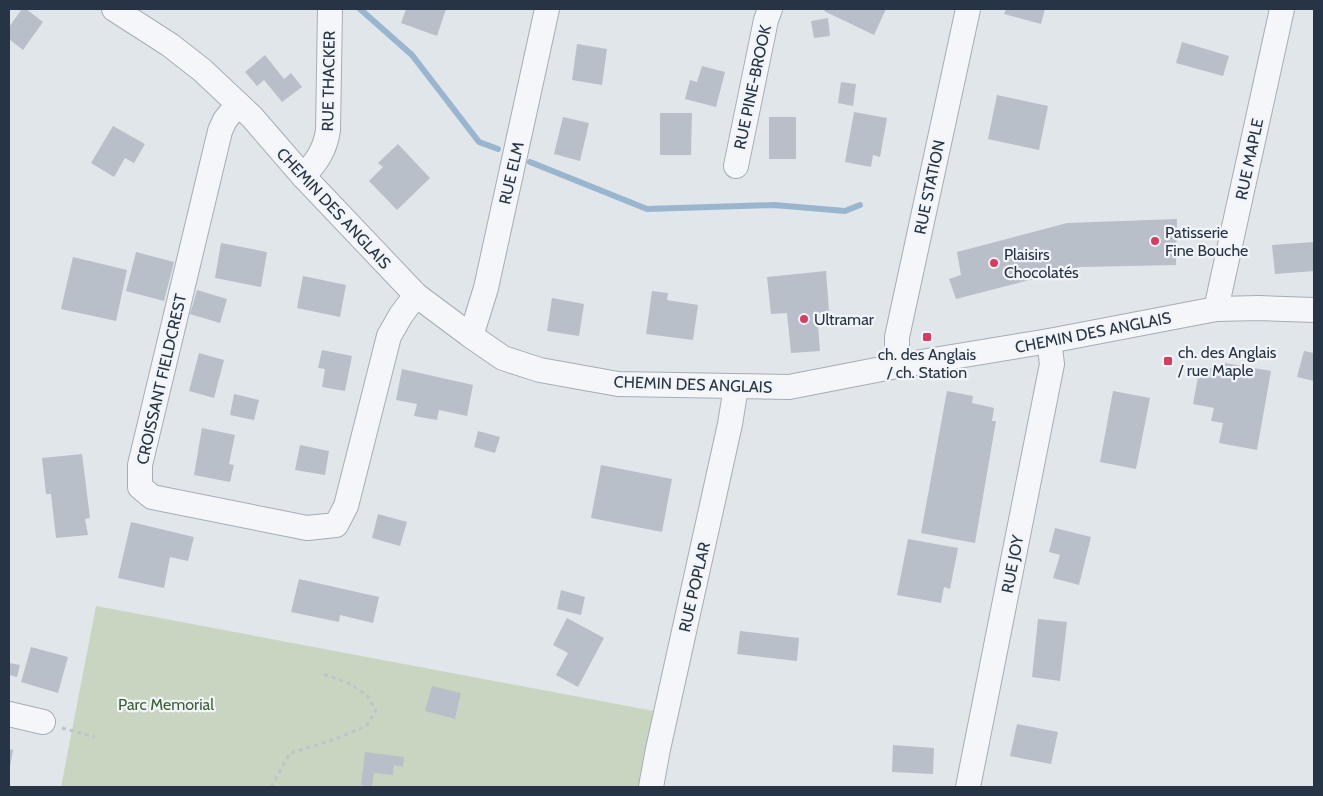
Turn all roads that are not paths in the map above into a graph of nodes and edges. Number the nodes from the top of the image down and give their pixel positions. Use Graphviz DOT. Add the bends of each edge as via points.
graph roads {
  1 [pos="114,9"];
  2 [pos="330,9"];
  3 [pos="548,9"];
  4 [pos="770,9"];
  5 [pos="968,9"];
  6 [pos="1282,9"];
  7 [pos="238,104"];
  8 [pos="736,166"];
  9 [pos="303,176"];
  10 [pos="416,295"];
  11 [pos="1216,309"];
  12 [pos="1314,310"];
  13 [pos="471,336"];
  14 [pos="1049,341"];
  15 [pos="897,366"];
  16 [pos="736,387"];
  17 [pos="9,714"];
  18 [pos="43,722"];
  19 [pos="651,787"];
  20 [pos="968,787"];
  1 -- 7 [label="street, CHEMIN DES ANGLAIS" via="177,50"];
  2 -- 9 [label="street, RUE THACKER" via="328,130 317,162"];
  3 -- 13 [label="street, RUE ELM" via="486,288"];
  4 -- 8 [label="street, RUE PINE-BROOK"];
  5 -- 15 [label="street, RUE STATION" via="897,336"];
  6 -- 11 [label="street, RUE MAPLE"];
  7 -- 9 [label="street, CHEMIN DES ANGLAIS"];
  7 -- 10 [label="street, CROISSANT FIELDCREST" via="220,131 140,464 140,487 152,497 307,528 336,525 346,506 389,336"];
  9 -- 10 [label="street, CHEMIN DES ANGLAIS"];
  10 -- 13 [label="street, CHEMIN DES ANGLAIS"];
  11 -- 12 [label="street, CHEMIN DES ANGLAIS"];
  11 -- 14 [label="street, CHEMIN DES ANGLAIS"];
  13 -- 16 [label="street, CHEMIN DES ANGLAIS" via="503,358 540,370 618,384"];
  14 -- 15 [label="street, CHEMIN DES ANGLAIS"];
  14 -- 20 [label="street, RUE JOY" via="1052,364"];
  15 -- 16 [label="street, CHEMIN DES ANGLAIS" via="789,387"];
  16 -- 19 [label="street, RUE POPLAR"];
  17 -- 18 [label="street"];
}
